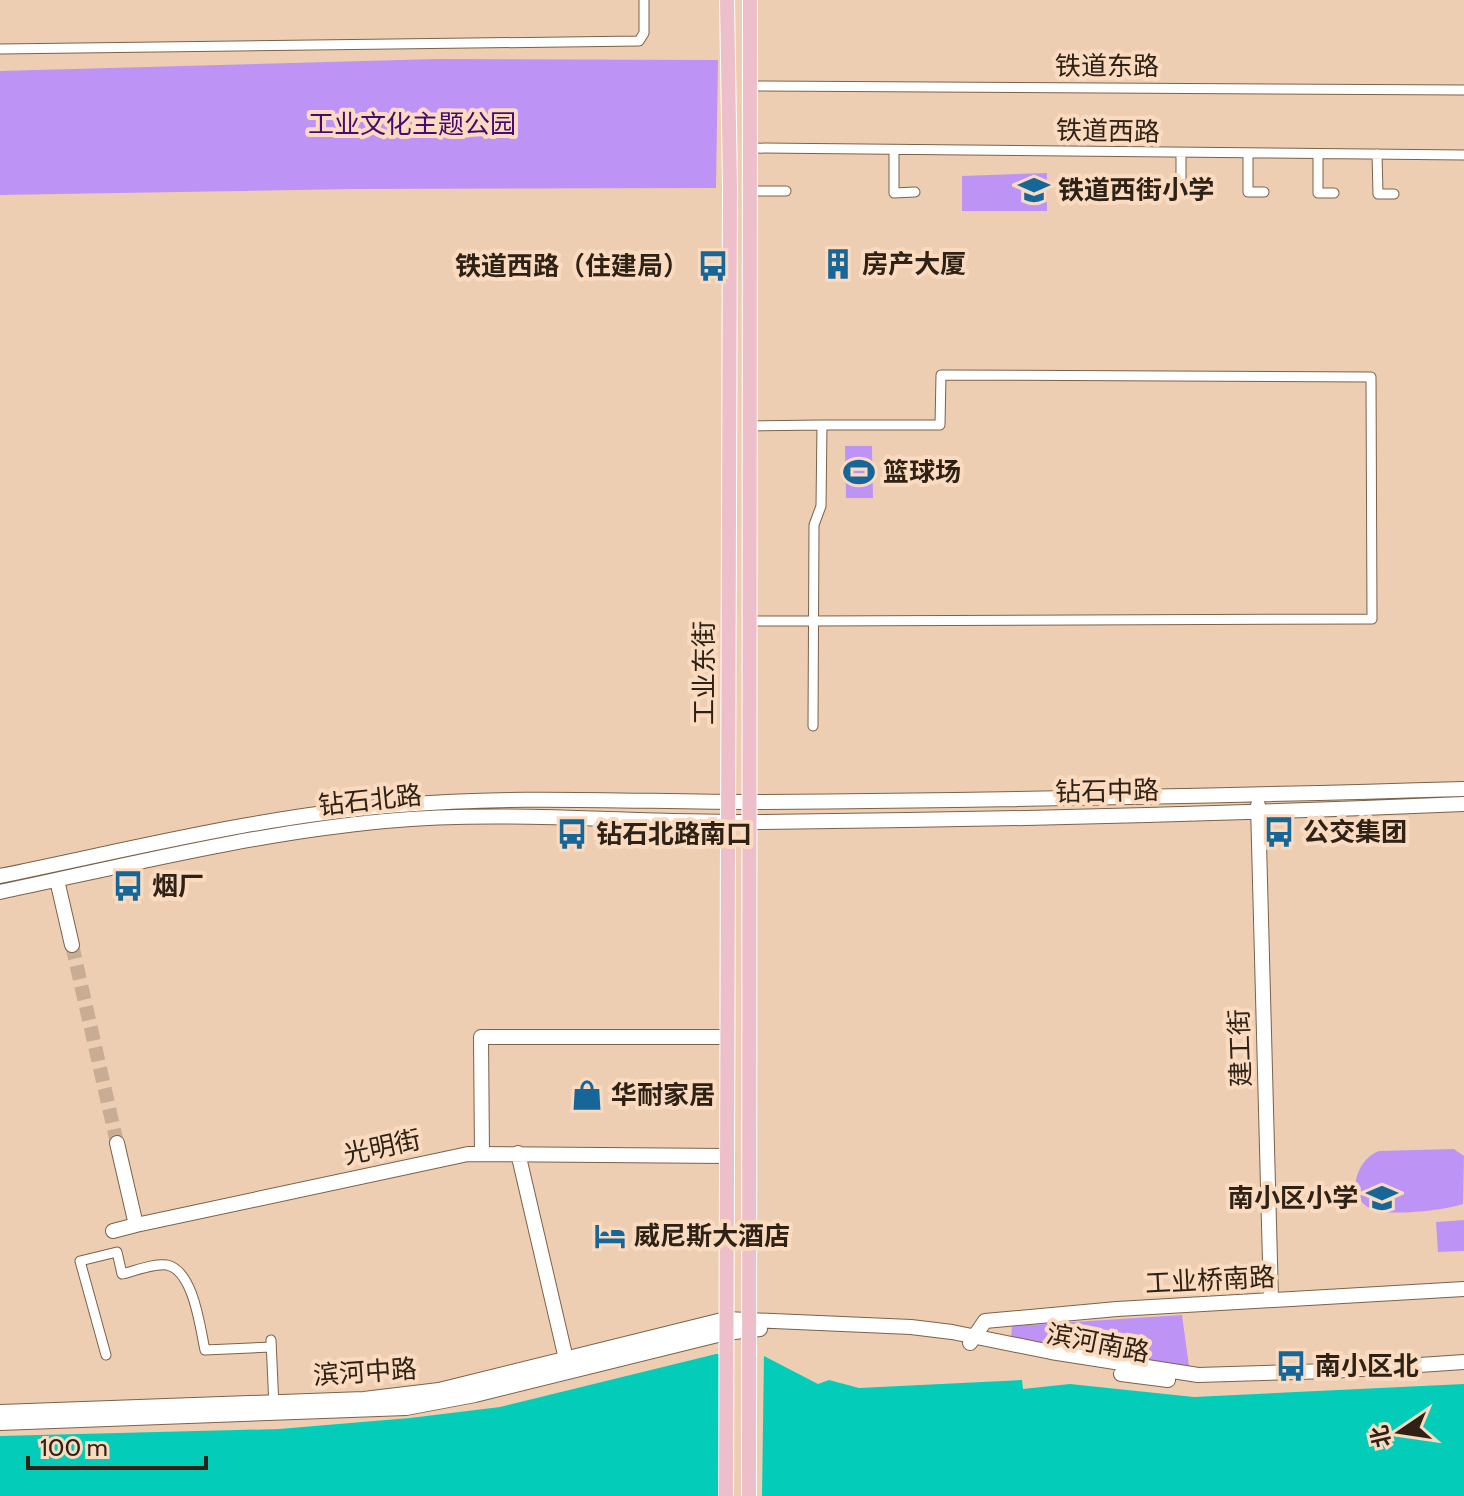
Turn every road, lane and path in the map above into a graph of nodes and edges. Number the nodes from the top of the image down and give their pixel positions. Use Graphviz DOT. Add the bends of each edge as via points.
graph roads {
  1 [pos="644,0"];
  2 [pos="727,0"];
  3 [pos="750,0"];
  4 [pos="0,49"];
  5 [pos="750,86"];
  6 [pos="1464,90"];
  7 [pos="751,148"];
  8 [pos="894,150"];
  9 [pos="1181,154"];
  10 [pos="1248,154"];
  11 [pos="1318,154"];
  12 [pos="1377,154"];
  13 [pos="1464,155"];
  14 [pos="751,191"];
  15 [pos="786,191"];
  16 [pos="915,192"];
  17 [pos="1193,192"];
  18 [pos="1264,192"];
  19 [pos="1334,193"];
  20 [pos="1394,194"];
  21 [pos="822,425"];
  22 [pos="751,426"];
  23 [pos="750,621"];
  24 [pos="814,621"];
  25 [pos="813,726"];
  26 [pos="1464,789"];
  27 [pos="1258,794"];
  28 [pos="727,801"];
  29 [pos="750,802"];
  30 [pos="1464,804"];
  31 [pos="1258,812"];
  32 [pos="728,821"];
  33 [pos="750,822"];
  34 [pos="0,876"];
  35 [pos="57,880"];
  36 [pos="0,892"];
  37 [pos="72,945"];
  38 [pos="727,1037"];
  39 [pos="117,1143"];
  40 [pos="518,1153"];
  41 [pos="482,1154"];
  42 [pos="726,1156"];
  43 [pos="136,1225"];
  44 [pos="113,1231"];
  45 [pos="117,1252"];
  46 [pos="1464,1289"];
  47 [pos="1271,1300"];
  48 [pos="750,1324"];
  49 [pos="726,1333"];
  50 [pos="972,1340"];
  51 [pos="106,1355"];
  52 [pos="566,1359"];
  53 [pos="1464,1362"];
  54 [pos="1464,1371"];
  55 [pos="274,1408"];
  56 [pos="0,1412"];
  57 [pos="0,1423"];
  58 [pos="726,1496"];
  59 [pos="749,1496"];
  1 -- 4 [label="street" via="639,41"];
  2 -- 28 [label="main road, 工业东街"];
  3 -- 5 [label="main road, 工业东街"];
  5 -- 6 [label="street, 铁道东路"];
  5 -- 7 [label="main road, 工业东街"];
  7 -- 8 [label="street, 铁道西路"];
  7 -- 14 [label="main road, 工业东街"];
  8 -- 9 [label="street, 铁道西路"];
  8 -- 16 [label="street" via="894,193"];
  9 -- 10 [label="street, 铁道西路"];
  9 -- 17 [label="street" via="1181,192"];
  10 -- 11 [label="street, 铁道西路"];
  10 -- 18 [label="street" via="1248,192"];
  11 -- 12 [label="street, 铁道西路"];
  11 -- 19 [label="street" via="1318,193"];
  12 -- 13 [label="street, 铁道西路"];
  12 -- 20 [label="street" via="1378,194"];
  14 -- 15 [label="street"];
  14 -- 22 [label="main road, 工业东街"];
  21 -- 22 [label="street"];
  21 -- 24 [label="street"];
  21 -- 24 [label="street" via="940,425 941,375 1371,377 1372,619"];
  22 -- 23 [label="main road, 工业东街"];
  23 -- 24 [label="street"];
  23 -- 29 [label="main road, 工业东街"];
  24 -- 25 [label="street"];
  26 -- 27 [label="main road, 钻石中路"];
  27 -- 29 [label="main road, 钻石中路"];
  27 -- 31 [label="main road, 建工街"];
  28 -- 29 [label="main road, 钻石北路"];
  28 -- 32 [label="main road, 工业东街"];
  28 -- 34 [label="main road, 钻石北路" via="402,804 225,830"];
  29 -- 33 [label="main road, 工业东街"];
  30 -- 31 [label="main road, 钻石中路"];
  31 -- 33 [label="main road, 钻石中路"];
  31 -- 47 [label="main road, 建工街"];
  32 -- 33 [label="main road, 钻石北路"];
  32 -- 35 [label="main road, 钻石北路" via="456,816 384,821 262,837"];
  32 -- 38 [label="main road, 工业东街"];
  33 -- 48 [label="main road, 工业东街"];
  35 -- 36 [label="main road, 钻石北路"];
  35 -- 37 [label="main road"];
  38 -- 41 [label="main road" via="481,1037"];
  38 -- 42 [label="main road, 工业东街"];
  39 -- 43 [label="main road"];
  40 -- 41 [label="main road, 光明街"];
  40 -- 42 [label="main road, 光明街"];
  40 -- 52 [label="main road"];
  41 -- 43 [label="main road, 光明街"];
  42 -- 49 [label="main road, 工业东街"];
  43 -- 44 [label="main road, 光明街"];
  44 -- 45 [label="street"];
  45 -- 51 [label="street" via="80,1261"];
  45 -- 55 [label="street" via="122,1274 164,1264 183,1278 190,1287 205,1350 271,1344"];
  46 -- 47 [label="main road, 工业桥南路"];
  47 -- 50 [label="main road, 工业桥南路" via="985,1321"];
  48 -- 49 [label="main road, 滨河南路"];
  48 -- 50 [label="main road, 滨河南路"];
  48 -- 59 [label="main road, 工业东街"];
  49 -- 52 [label="main road, 滨河中路"];
  49 -- 55 [label="main road, 滨河中路" via="435,1404"];
  49 -- 58 [label="main road, 工业东街"];
  50 -- 53 [label="main road, 滨河南路" via="1198,1375"];
  50 -- 54 [label="main road, 滨河南路" via="1143,1378 1202,1382"];
  52 -- 55 [label="main road, 滨河中路" via="439,1390"];
  55 -- 56 [label="main road, 滨河中路"];
  55 -- 57 [label="main road, 滨河中路"];
}
